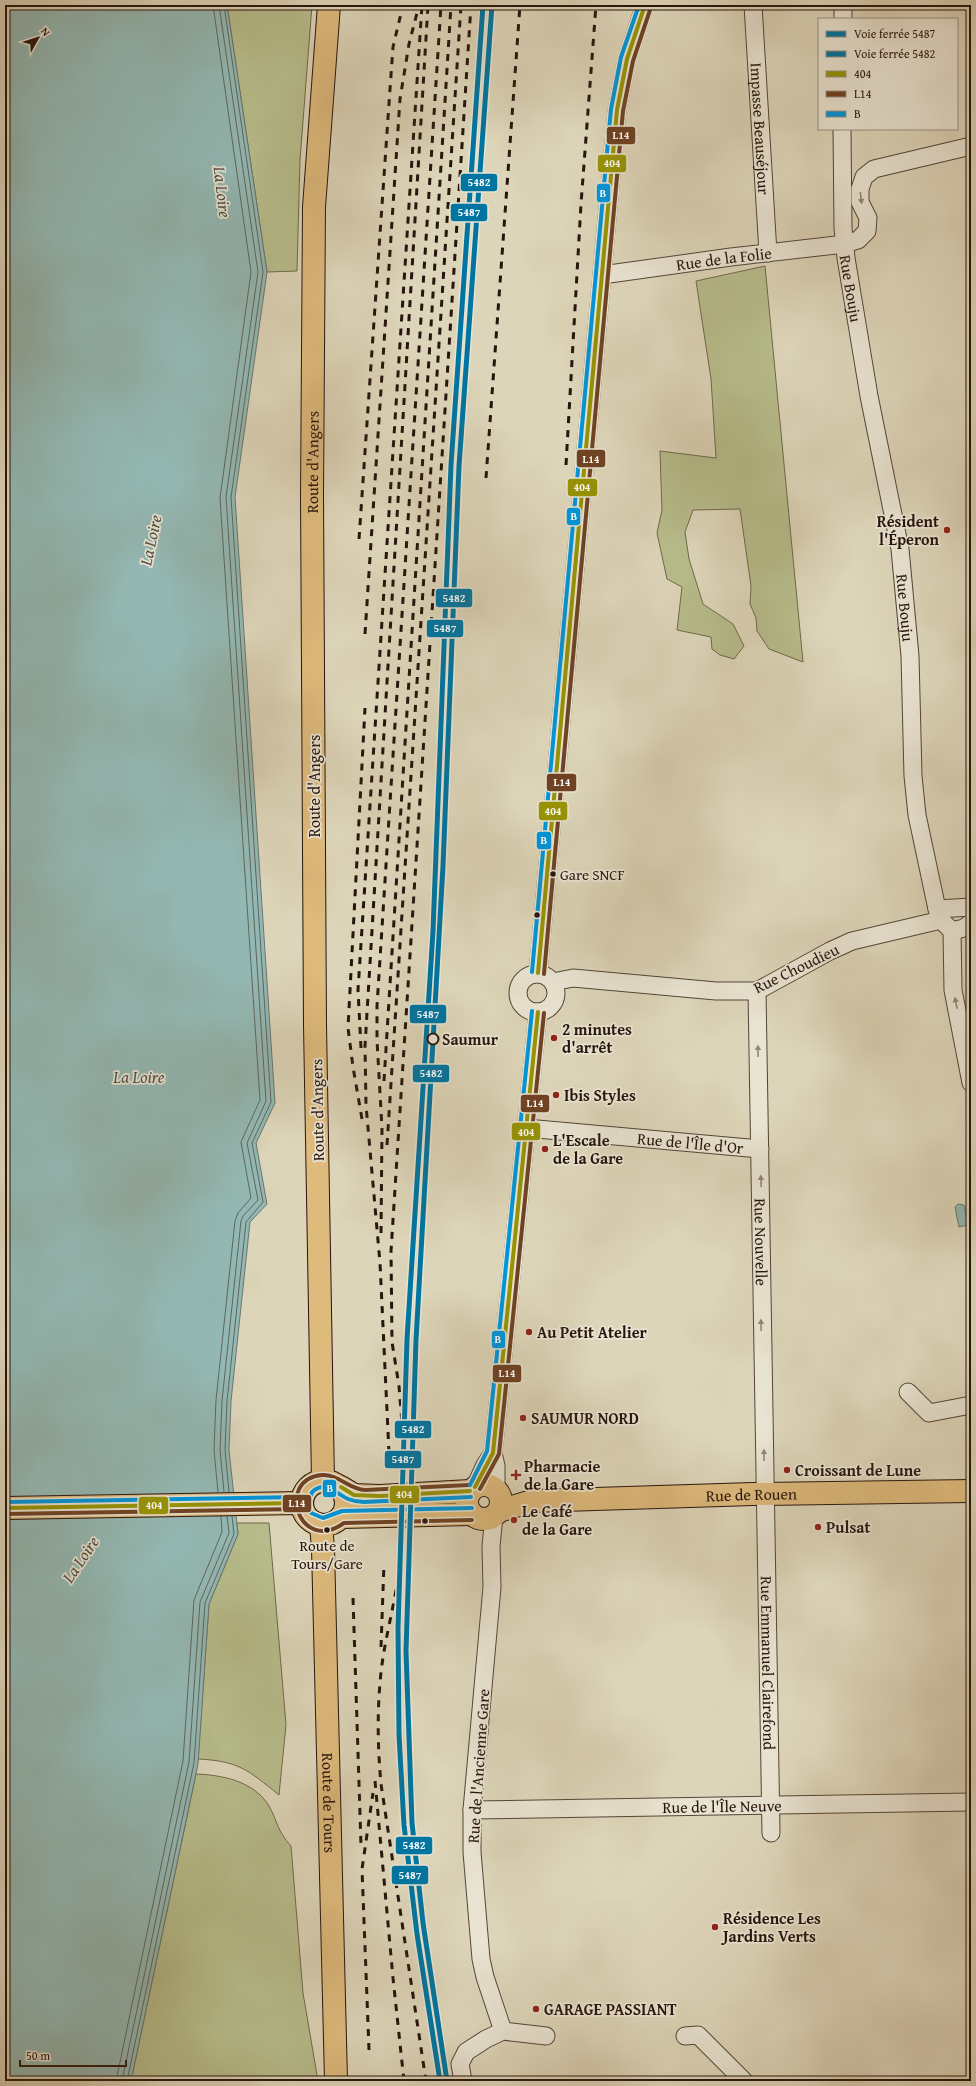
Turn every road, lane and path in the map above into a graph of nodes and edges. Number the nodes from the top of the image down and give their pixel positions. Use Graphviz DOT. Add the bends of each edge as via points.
graph roads {
  1 [pos="329,5"];
  2 [pos="341,5"];
  3 [pos="645,5"];
  4 [pos="753,5"];
  5 [pos="843,5"];
  6 [pos="843,18"];
  7 [pos="323,91"];
  8 [pos="842,130"];
  9 [pos="971,146"];
  10 [pos="845,244"];
  11 [pos="768,253"];
  12 [pos="602,275"];
  13 [pos="971,907"];
  14 [pos="943,920"];
  15 [pos="971,923"];
  16 [pos="538,974"];
  17 [pos="553,982"];
  18 [pos="756,991"];
  19 [pos="538,1012"];
  20 [pos="971,1083"];
  21 [pos="526,1128"];
  22 [pos="760,1149"];
  23 [pos="908,1392"];
  24 [pos="971,1405"];
  25 [pos="332,1484"];
  26 [pos="971,1491"];
  27 [pos="765,1494"];
  28 [pos="302,1503"];
  29 [pos="486,1503"];
  30 [pos="381,1506"];
  31 [pos="5,1508"];
  32 [pos="342,1517"];
  33 [pos="321,1525"];
  34 [pos="971,1802"];
  35 [pos="770,1806"];
  36 [pos="472,1810"];
  37 [pos="771,1833"];
  38 [pos="503,2031"];
  39 [pos="546,2036"];
  40 [pos="686,2036"];
  41 [pos="336,2081"];
  42 [pos="463,2081"];
  43 [pos="744,2081"];
  1 -- 7 [label="main road, Route d'Angers"];
  2 -- 7 [label="main road, Route d'Angers"];
  3 -- 12 [label="street" via="627,59 617,110"];
  4 -- 11 [label="street, Impasse Beauséjour"];
  5 -- 6 [label="street"];
  7 -- 25 [label="main road, Route d'Angers" via="314,207 312,496 315,1025"];
  8 -- 10 [label="street, Rue Bouju"];
  9 -- 10 [label="street, Rue de la Folie, one-way" via="874,169 864,177 860,189 860,202 868,218 867,231 858,240"];
  10 -- 11 [label="street, Rue de la Folie"];
  10 -- 14 [label="street, Rue Bouju" via="869,396 900,549 910,656 916,807"];
  11 -- 12 [label="street, Rue de la Folie"];
  12 -- 16 [label="street"];
  13 -- 14 [label="street"];
  14 -- 15 [label="street" via="964,928"];
  14 -- 18 [label="street, Rue Choudieu" via="852,941"];
  20 -- 14 [label="street, Rue Bouju, one-way"];
  16 -- 17 [label="street" via="548,977"];
  16 -- 19 [label="street" via="525,978 519,989 522,1003 526,1008"];
  17 -- 18 [label="street, Rue Choudieu" via="573,978 716,992"];
  17 -- 19 [label="street" via="556,988 554,1002 545,1010"];
  22 -- 18 [label="street, Rue Nouvelle, one-way"];
  19 -- 21 [label="street"];
  21 -- 22 [label="street, Rue de l'Île d'Or"];
  21 -- 29 [label="street" via="494,1453 496,1466"];
  27 -- 22 [label="street, Rue Nouvelle, one-way"];
  23 -- 24 [label="street" via="929,1413"];
  25 -- 28 [label="main road" via="316,1482 306,1490"];
  25 -- 30 [label="main road"];
  25 -- 32 [label="main road" via="346,1499"];
  26 -- 27 [label="main road, Rue de Rouen"];
  27 -- 29 [label="main road, Rue de Rouen"];
  27 -- 35 [label="street, Rue Emmanuel Clairefond"];
  28 -- 31 [label="main road"];
  28 -- 33 [label="main road" via="305,1515"];
  29 -- 30 [label="main road, Rue de Rouen"];
  29 -- 36 [label="street, Rue de l'Ancienne Gare" via="492,1587"];
  30 -- 32 [label="main road"];
  32 -- 33 [label="main road" via="332,1524"];
  33 -- 41 [label="main road, Route de Tours"];
  34 -- 35 [label="street, Rue de l'Île Neuve"];
  35 -- 36 [label="street, Rue de l'Île Neuve"];
  35 -- 37 [label="street, Rue Emmanuel Clairefond"];
  36 -- 38 [label="street, Rue de l'Ancienne Gare" via="481,1958"];
  38 -- 39 [label="street"];
  38 -- 42 [label="street" via="466,2052 460,2064"];
  40 -- 43 [label="street" via="698,2035"];
}
